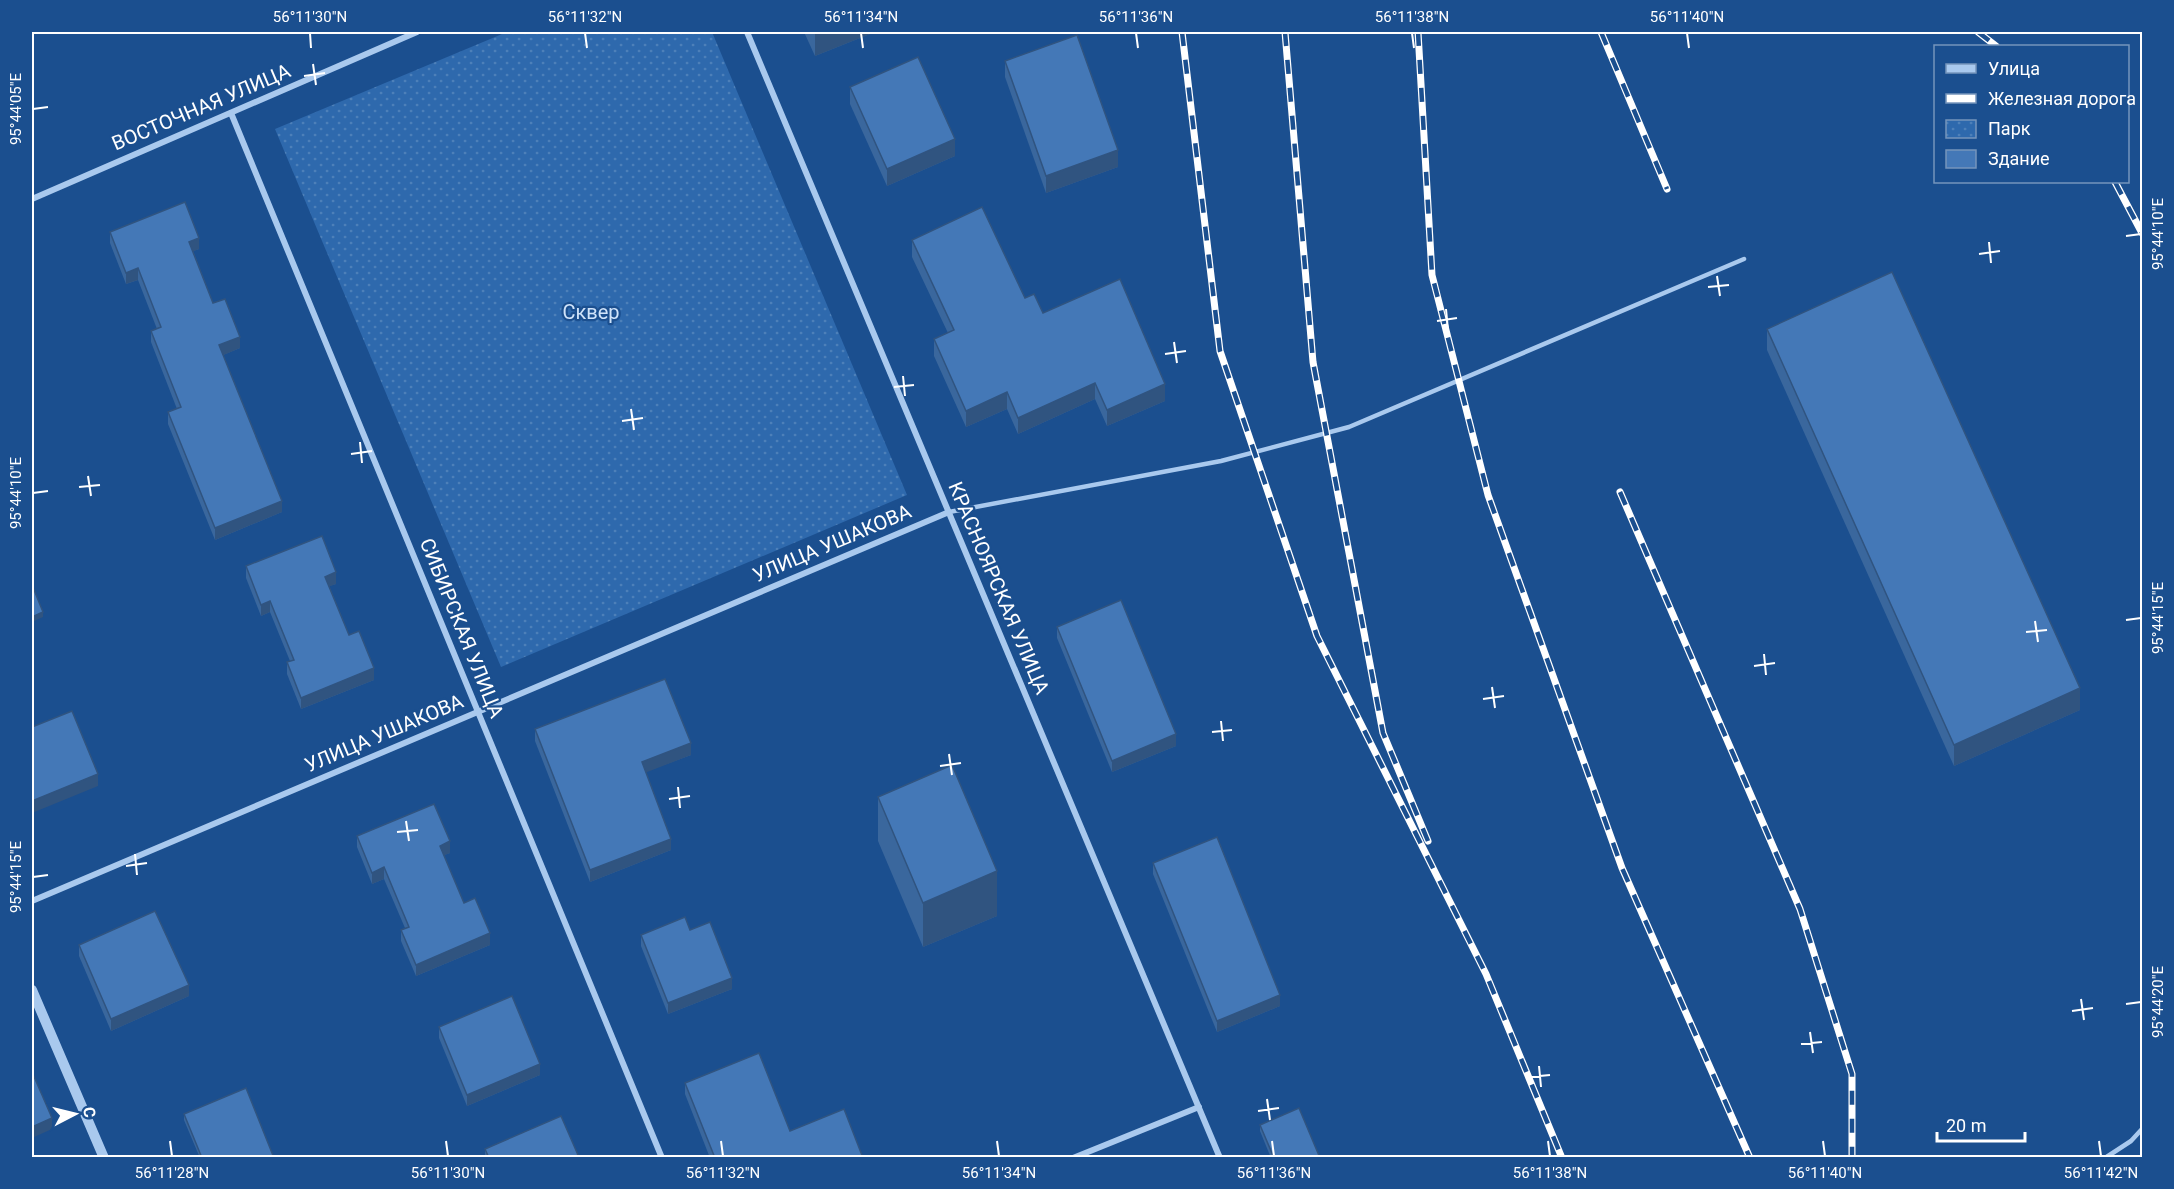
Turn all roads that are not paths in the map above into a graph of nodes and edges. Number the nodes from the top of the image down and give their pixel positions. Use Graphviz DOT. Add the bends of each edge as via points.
graph roads {
  1 [pos="417,32"];
  2 [pos="747,32"];
  3 [pos="231,112"];
  4 [pos="32,199"];
  5 [pos="1744,259"];
  6 [pos="949,512"];
  7 [pos="479,711"];
  8 [pos="32,901"];
  9 [pos="32,990"];
  10 [pos="1199,1107"];
  11 [pos="2142,1129"];
  12 [pos="104,1158"];
  13 [pos="662,1158"];
  14 [pos="1073,1158"];
  15 [pos="1220,1158"];
  16 [pos="2105,1158"];
  1 -- 3 [label="street, ВОСТОЧНАЯ УЛИЦА"];
  2 -- 6 [label="street, КРАСНОЯРСКАЯ УЛИЦА"];
  3 -- 4 [label="street, ВОСТОЧНАЯ УЛИЦА"];
  3 -- 7 [label="street, СИБИРСКАЯ УЛИЦА"];
  5 -- 6 [label="lane" via="1349,427 1221,461"];
  6 -- 7 [label="street, УЛИЦА УШАКОВА"];
  6 -- 10 [label="street, КРАСНОЯРСКАЯ УЛИЦА"];
  7 -- 8 [label="street, УЛИЦА УШАКОВА"];
  7 -- 13 [label="street, СИБИРСКАЯ УЛИЦА"];
  9 -- 12 [label="street"];
  10 -- 14 [label="street"];
  10 -- 15 [label="street, КРАСНОЯРСКАЯ УЛИЦА"];
  11 -- 16 [label="lane"];
}
